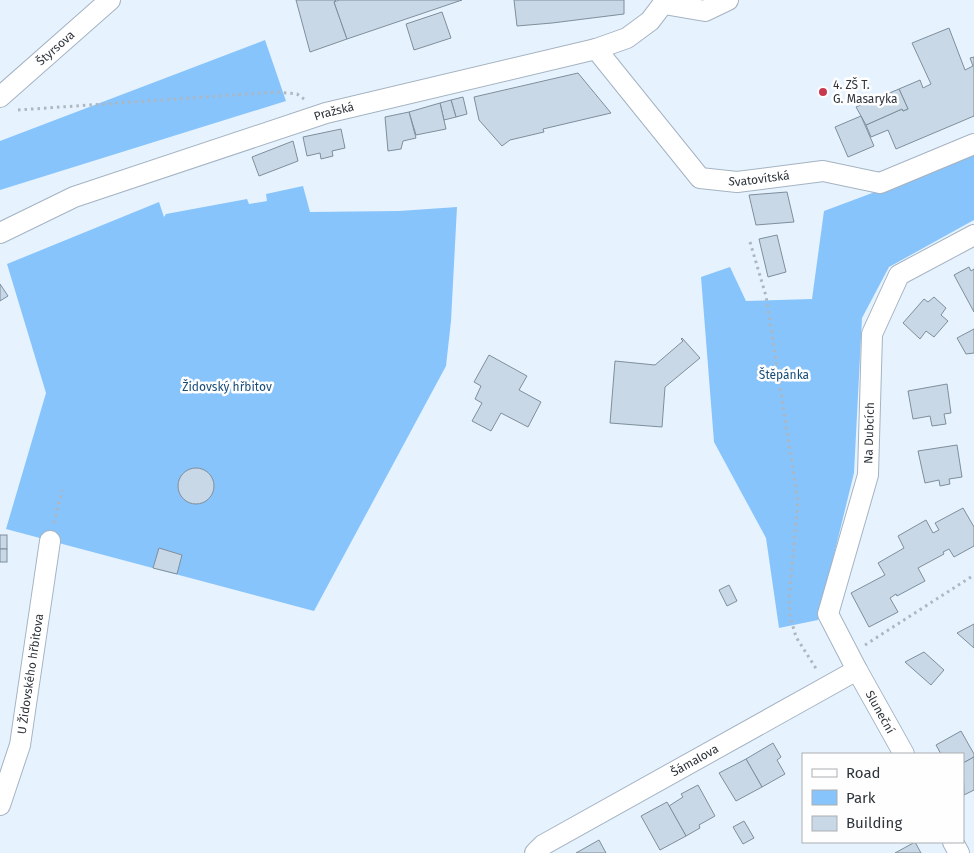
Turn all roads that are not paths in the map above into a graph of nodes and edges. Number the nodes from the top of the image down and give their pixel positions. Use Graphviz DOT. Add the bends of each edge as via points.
graph roads {
  1 [pos="110,0"];
  2 [pos="728,0"];
  3 [pos="663,1"];
  4 [pos="596,49"];
  5 [pos="5,104"];
  6 [pos="974,144"];
  7 [pos="0,233"];
  8 [pos="974,235"];
  9 [pos="50,541"];
  10 [pos="852,661"];
  11 [pos="903,753"];
  12 [pos="0,805"];
  13 [pos="542,850"];
  1 -- 5 [label="street, Štyrsova"];
  2 -- 3 [label="street" via="705,10"];
  3 -- 4 [label="street, Pražská" via="650,22 627,38"];
  4 -- 6 [label="street, Svatovítská" via="700,178 737,182 823,171 880,183"];
  4 -- 7 [label="street, Pražská" via="326,112 74,197"];
  8 -- 10 [label="street, Na Dubcích" via="899,275 872,334 868,475 828,614"];
  9 -- 12 [label="street, U Židovského hřbitova" via="20,745"];
  10 -- 11 [label="street, Sluneční"];
  10 -- 13 [label="street, Šámalova" via="827,686"];
}
